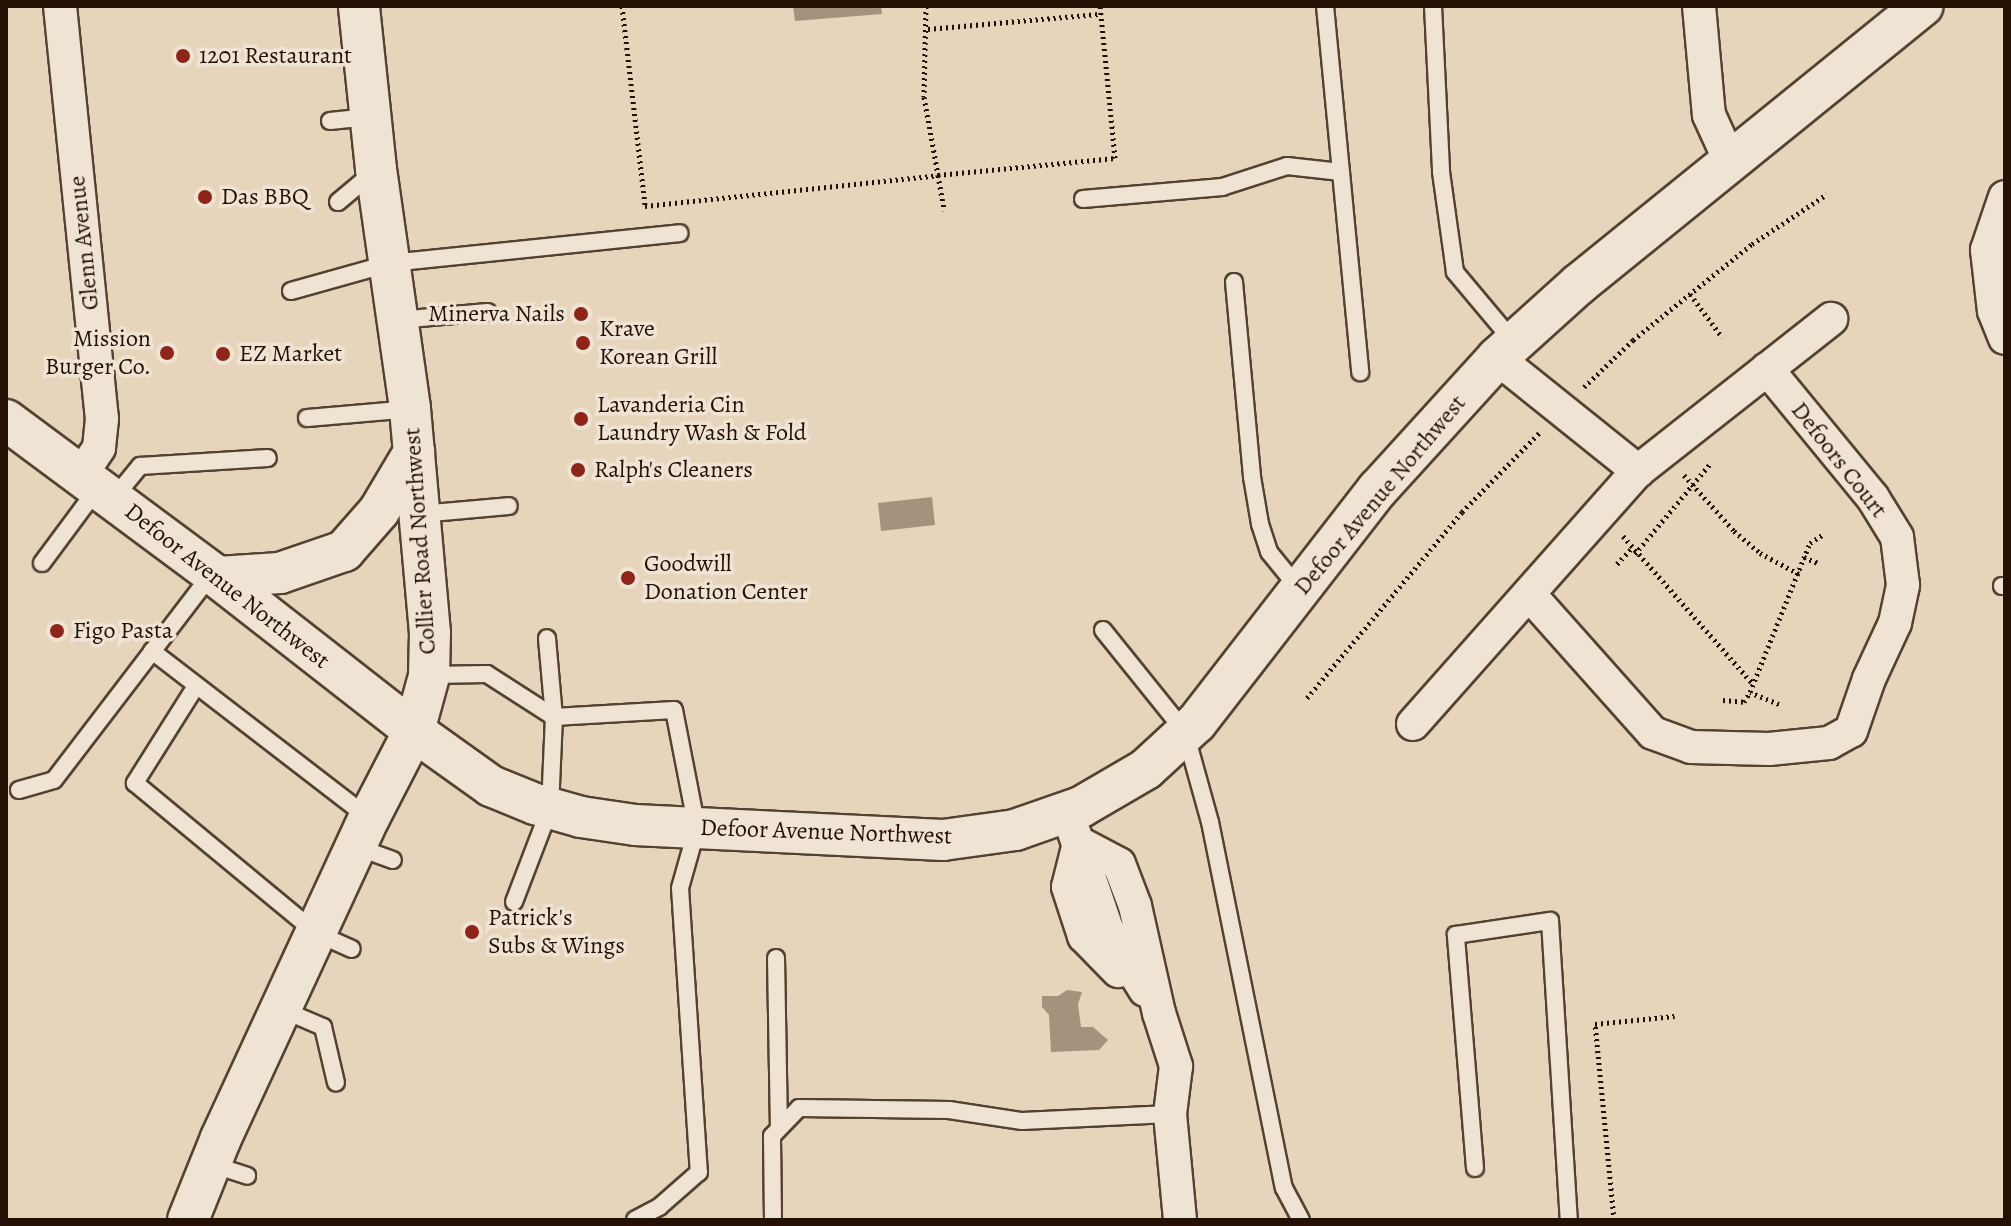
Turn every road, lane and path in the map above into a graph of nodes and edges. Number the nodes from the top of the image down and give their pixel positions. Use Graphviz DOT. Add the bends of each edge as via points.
graph roads {
  1 [pos="60,6"];
  2 [pos="359,6"];
  3 [pos="622,6"];
  4 [pos="926,6"];
  5 [pos="1100,6"];
  6 [pos="1325,6"];
  7 [pos="1433,6"];
  8 [pos="1699,6"];
  9 [pos="1922,6"];
  10 [pos="1101,14"];
  11 [pos="928,29"];
  12 [pos="1730,161"];
  13 [pos="376,169"];
  14 [pos="1341,172"];
  15 [pos="938,175"];
  16 [pos="1827,194"];
  17 [pos="2005,197"];
  18 [pos="1083,199"];
  19 [pos="338,202"];
  20 [pos="944,210"];
  21 [pos="679,233"];
  22 [pos="391,263"];
  23 [pos="1234,282"];
  24 [pos="291,291"];
  25 [pos="1690,294"];
  26 [pos="488,312"];
  27 [pos="1831,319"];
  28 [pos="398,320"];
  29 [pos="1722,337"];
  30 [pos="2005,338"];
  31 [pos="1505,350"];
  32 [pos="1767,369"];
  33 [pos="1360,372"];
  34 [pos="410,408"];
  35 [pos="1562,410"];
  36 [pos="307,418"];
  37 [pos="6,420"];
  38 [pos="414,452"];
  39 [pos="268,458"];
  40 [pos="1655,458"];
  41 [pos="1710,464"];
  42 [pos="1693,484"];
  43 [pos="97,487"];
  44 [pos="509,506"];
  45 [pos="1605,509"];
  46 [pos="420,514"];
  47 [pos="1824,534"];
  48 [pos="1633,552"];
  49 [pos="1804,557"];
  50 [pos="42,563"];
  51 [pos="1818,563"];
  52 [pos="1617,564"];
  53 [pos="1799,574"];
  54 [pos="215,575"];
  55 [pos="1300,590"];
  56 [pos="1529,594"];
  57 [pos="1103,630"];
  58 [pos="547,638"];
  59 [pos="152,651"];
  60 [pos="429,676"];
  61 [pos="1753,684"];
  62 [pos="196,686"];
  63 [pos="1750,692"];
  64 [pos="1307,698"];
  65 [pos="1723,700"];
  66 [pos="1779,704"];
  67 [pos="554,717"];
  68 [pos="1413,724"];
  69 [pos="414,731"];
  70 [pos="1185,732"];
  71 [pos="19,790"];
  72 [pos="550,808"];
  73 [pos="697,828"];
  74 [pos="1072,828"];
  75 [pos="362,832"];
  76 [pos="393,860"];
  77 [pos="514,902"];
  78 [pos="316,933"];
  79 [pos="352,949"];
  80 [pos="776,958"];
  81 [pos="281,1009"];
  82 [pos="1159,1013"];
  83 [pos="1675,1016"];
  84 [pos="336,1083"];
  85 [pos="1170,1114"];
  86 [pos="779,1128"];
  87 [pos="1475,1168"];
  88 [pos="188,1220"];
  89 [pos="635,1220"];
  90 [pos="773,1220"];
  91 [pos="1180,1220"];
  92 [pos="1301,1220"];
  93 [pos="1569,1220"];
  94 [pos="1614,1220"];
  1 -- 43 [label="street, Glenn Avenue" via="102,419"];
  2 -- 13 [label="street, Collier Road Northwest" via="350,119"];
  3 -- 15 [label="path" via="645,206"];
  4 -- 11 [label="path"];
  5 -- 10 [label="path"];
  6 -- 14 [label="lane"];
  7 -- 31 [label="lane" via="1441,172 1455,272"];
  8 -- 12 [label="street" via="1709,115"];
  9 -- 12 [label="street, Defoor Avenue Northwest"];
  10 -- 11 [label="path"];
  10 -- 15 [label="path" via="1115,158"];
  11 -- 15 [label="path" via="924,97"];
  12 -- 31 [label="street, Defoor Avenue Northwest"];
  13 -- 19 [label="lane"];
  13 -- 22 [label="street, Collier Road Northwest"];
  14 -- 18 [label="lane" via="1287,166 1222,187"];
  14 -- 33 [label="lane"];
  15 -- 20 [label="path"];
  16 -- 25 [label="path"];
  17 -- 30 [label="street" via="1987,250 1994,311"];
  21 -- 22 [label="lane"];
  22 -- 24 [label="lane"];
  22 -- 28 [label="street, Collier Road Northwest"];
  23 -- 55 [label="lane" via="1260,524 1269,552"];
  25 -- 29 [label="path"];
  25 -- 35 [label="path" via="1633,340"];
  26 -- 28 [label="lane"];
  27 -- 32 [label="street"];
  28 -- 34 [label="street, Collier Road Northwest"];
  31 -- 35 [label="street"];
  31 -- 55 [label="street, Defoor Avenue Northwest" via="1378,489"];
  32 -- 40 [label="street"];
  32 -- 56 [label="street, Defoors Court" via="1873,498 1897,537 1903,585 1895,623 1851,731 1829,743 1769,749 1691,747 1653,733"];
  34 -- 36 [label="lane"];
  34 -- 38 [label="street, Collier Road Northwest"];
  35 -- 40 [label="street"];
  35 -- 64 [label="path" via="1462,512"];
  37 -- 43 [label="street, Defoor Avenue Northwest"];
  38 -- 46 [label="street, Collier Road Northwest"];
  38 -- 54 [label="street" via="379,511 344,551 280,573"];
  39 -- 43 [label="lane" via="140,466"];
  40 -- 42 [label="path"];
  40 -- 45 [label="street"];
  41 -- 42 [label="path"];
  42 -- 48 [label="path"];
  42 -- 53 [label="path" via="1734,531 1760,553"];
  43 -- 50 [label="lane"];
  43 -- 54 [label="street, Defoor Avenue Northwest"];
  44 -- 46 [label="lane"];
  45 -- 48 [label="path"];
  45 -- 56 [label="street"];
  46 -- 60 [label="street, Collier Road Northwest"];
  47 -- 49 [label="path" via="1810,543"];
  48 -- 52 [label="path"];
  48 -- 61 [label="path"];
  49 -- 51 [label="path"];
  49 -- 53 [label="path"];
  53 -- 61 [label="path"];
  54 -- 59 [label="lane"];
  54 -- 69 [label="street, Defoor Avenue Northwest"];
  55 -- 70 [label="street, Defoor Avenue Northwest"];
  56 -- 68 [label="street"];
  57 -- 70 [label="lane"];
  58 -- 67 [label="lane"];
  59 -- 62 [label="lane"];
  59 -- 71 [label="lane" via="54,780"];
  60 -- 67 [label="lane" via="487,674"];
  60 -- 69 [label="street, Collier Road Northwest"];
  61 -- 63 [label="path"];
  62 -- 75 [label="lane"];
  62 -- 78 [label="lane" via="135,783"];
  63 -- 65 [label="path" via="1744,702"];
  63 -- 66 [label="path"];
  67 -- 72 [label="lane"];
  67 -- 73 [label="lane" via="674,710"];
  69 -- 72 [label="street, Defoor Avenue Northwest" via="491,786"];
  69 -- 75 [label="street, Collier Road Northwest"];
  70 -- 74 [label="street, Defoor Avenue Northwest" via="1146,769 1081,807"];
  70 -- 92 [label="lane" via="1210,822 1284,1188"];
  72 -- 73 [label="street, Defoor Avenue Northwest" via="635,825"];
  72 -- 77 [label="lane"];
  73 -- 74 [label="street, Defoor Avenue Northwest" via="943,840"];
  73 -- 89 [label="lane" via="680,888 699,1172"];
  74 -- 82 [label="street" via="1119,864 1135,906"];
  74 -- 82 [label="street" via="1068,887 1084,936"];
  75 -- 76 [label="lane"];
  75 -- 78 [label="street, Collier Road Northwest"];
  78 -- 79 [label="lane"];
  78 -- 81 [label="street, Collier Road Northwest"];
  80 -- 86 [label="lane"];
  81 -- 84 [label="lane" via="323,1027"];
  81 -- 88 [label="street, Collier Road Northwest" via="229,1170"];
  82 -- 85 [label="street" via="1176,1066"];
  83 -- 94 [label="path" via="1595,1024"];
  85 -- 86 [label="lane" via="1022,1121 949,1110 799,1108"];
  85 -- 91 [label="street"];
  86 -- 90 [label="lane" via="772,1136"];
  87 -- 93 [label="lane" via="1456,935 1550,921"];
}
